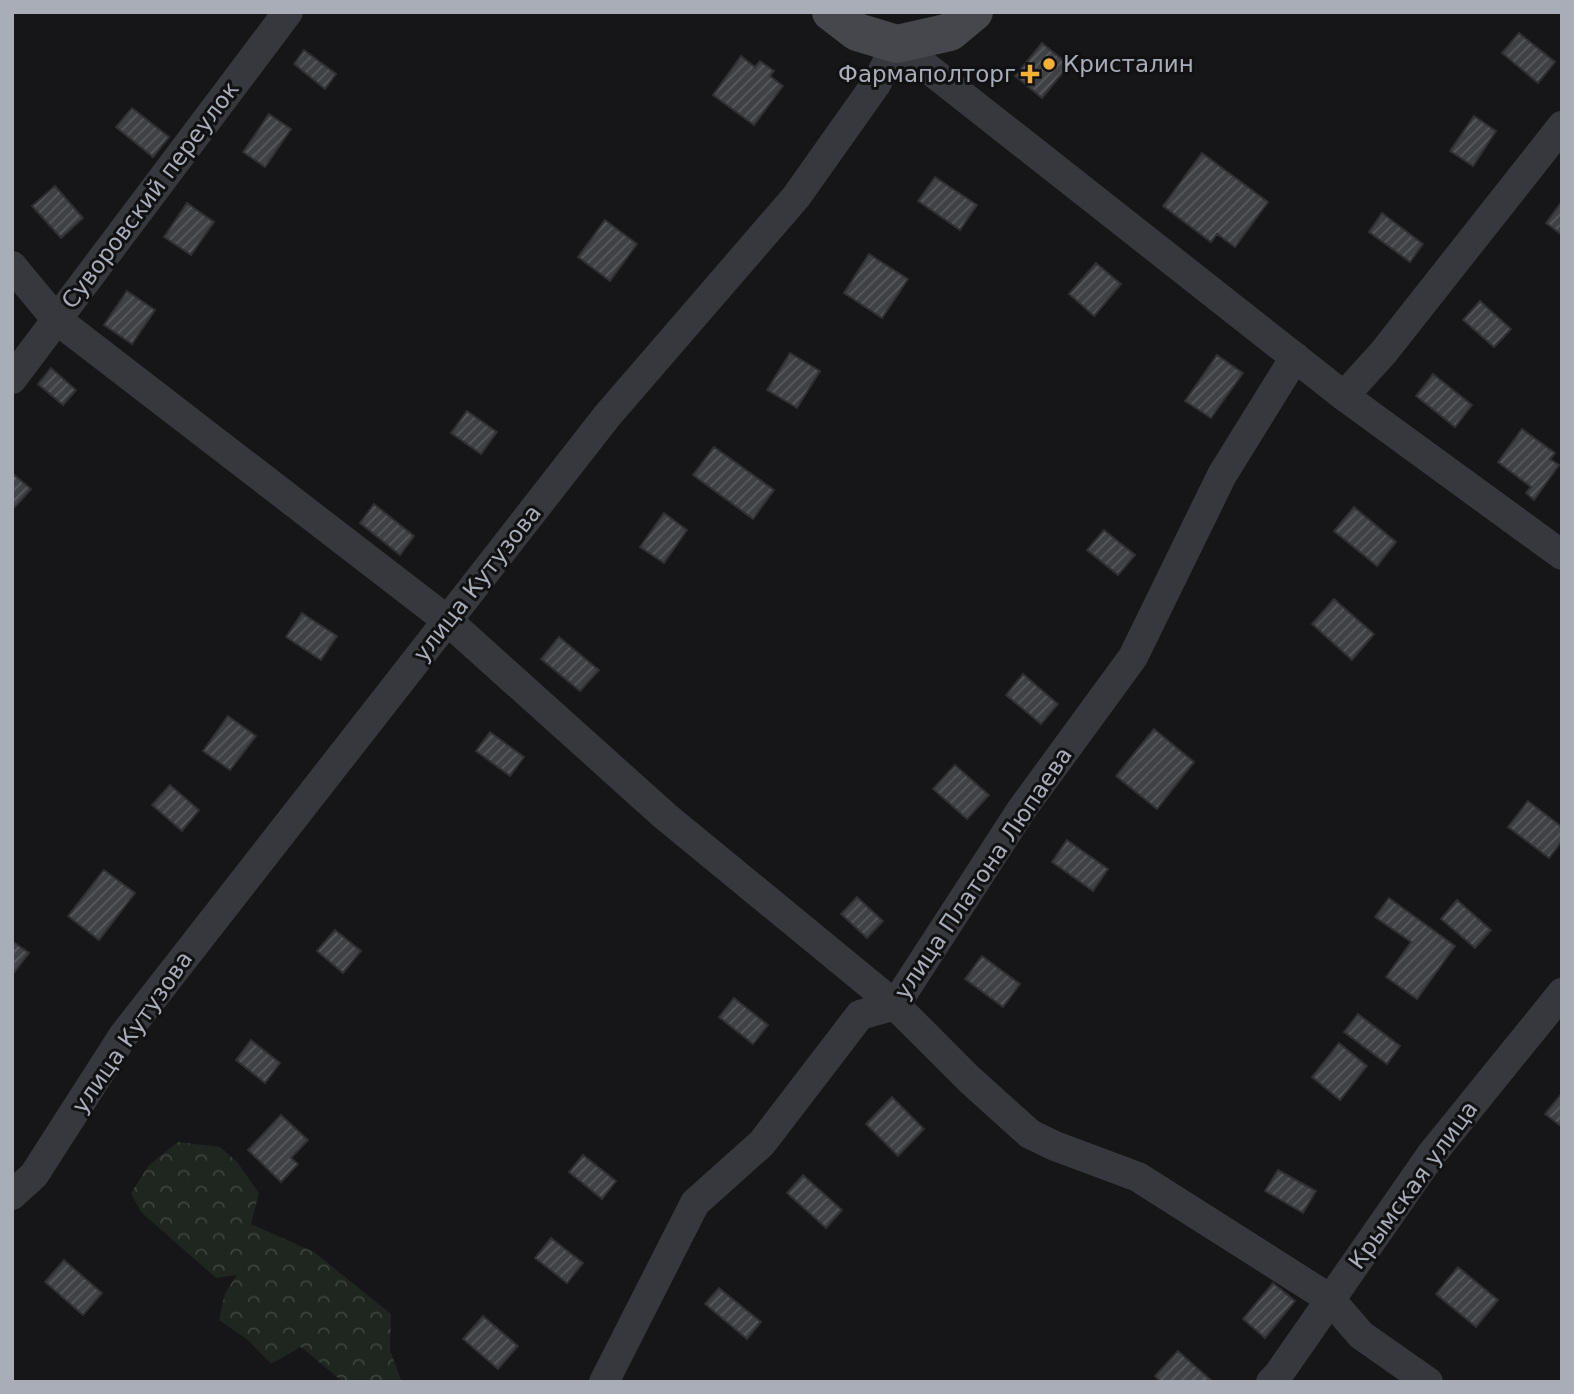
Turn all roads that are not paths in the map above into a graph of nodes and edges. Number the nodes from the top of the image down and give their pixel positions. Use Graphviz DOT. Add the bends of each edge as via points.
graph roads {
  1 [pos="288,12"];
  2 [pos="831,12"];
  3 [pos="974,12"];
  4 [pos="897,44"];
  5 [pos="1562,126"];
  6 [pos="12,266"];
  7 [pos="56,319"];
  8 [pos="1295,357"];
  9 [pos="12,379"];
  10 [pos="1344,396"];
  11 [pos="1562,555"];
  12 [pos="447,621"];
  13 [pos="1562,993"];
  14 [pos="895,1004"];
  15 [pos="12,1195"];
  16 [pos="1330,1299"];
  17 [pos="604,1382"];
  18 [pos="1270,1382"];
  19 [pos="1428,1382"];
  1 -- 7 [label="street, Суворовский переулок"];
  2 -- 4 [label="street" via="857,32"];
  3 -- 4 [label="street" via="950,32"];
  4 -- 8 [label="street"];
  4 -- 12 [label="street, улица Кутузова" via="876,84 796,197 607,416"];
  5 -- 10 [label="street"];
  6 -- 7 [label="street"];
  7 -- 9 [label="street, Суворовский переулок"];
  7 -- 12 [label="street"];
  8 -- 10 [label="street"];
  8 -- 14 [label="street, улица Платона Люпаева" via="1222,475 1133,657 1023,809"];
  10 -- 11 [label="street"];
  12 -- 14 [label="street" via="665,817"];
  12 -- 15 [label="street, улица Кутузова" via="123,1037 34,1175"];
  13 -- 16 [label="street, Крымская улица" via="1431,1155"];
  14 -- 16 [label="street" via="1030,1134 1138,1177"];
  14 -- 17 [label="street, улица Платона Люпаева" via="860,1015 762,1143 695,1203"];
  16 -- 18 [label="street, Крымская улица"];
  16 -- 19 [label="street" via="1361,1335"];
}
